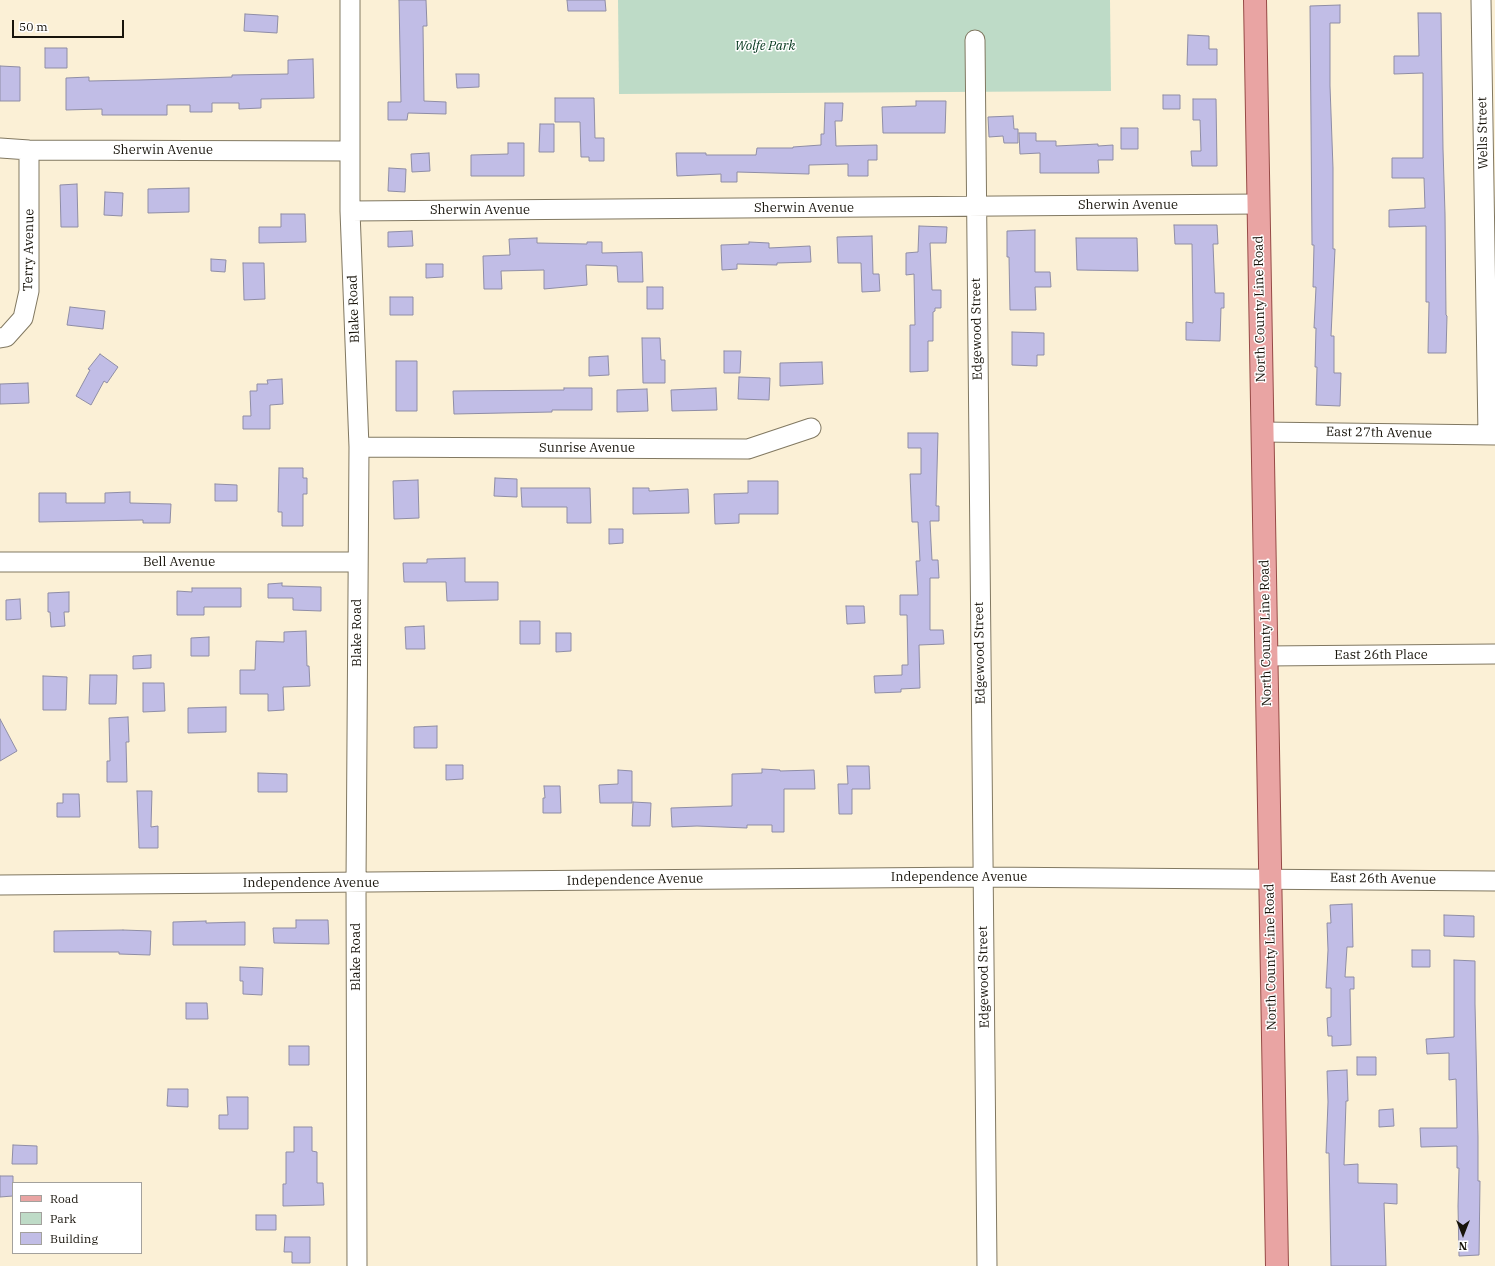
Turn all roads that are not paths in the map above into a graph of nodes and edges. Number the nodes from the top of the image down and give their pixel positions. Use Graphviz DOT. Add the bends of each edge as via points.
graph roads {
  1 [pos="350,0"];
  2 [pos="1255,0"];
  3 [pos="1481,0"];
  4 [pos="975,40"];
  5 [pos="0,148"];
  6 [pos="29,150"];
  7 [pos="350,150"];
  8 [pos="1259,204"];
  9 [pos="976,207"];
  10 [pos="350,211"];
  11 [pos="0,338"];
  12 [pos="811,428"];
  13 [pos="1262,432"];
  14 [pos="1491,435"];
  15 [pos="359,447"];
  16 [pos="0,562"];
  17 [pos="357,562"];
  18 [pos="1495,654"];
  19 [pos="1266,656"];
  20 [pos="982,876"];
  21 [pos="1270,878"];
  22 [pos="1495,881"];
  23 [pos="356,882"];
  24 [pos="0,885"];
  25 [pos="357,1266"];
  26 [pos="987,1266"];
  27 [pos="1277,1266"];
  1 -- 7 [label="street, Blake Road"];
  2 -- 8 [label="main road, North County Line Road"];
  3 -- 14 [label="street, Wells Street"];
  4 -- 9 [label="street, Edgewood Street"];
  5 -- 6 [label="street, Sherwin Avenue"];
  6 -- 7 [label="street, Sherwin Avenue"];
  6 -- 11 [label="street, Terry Avenue" via="29,291 23,318 6,337"];
  7 -- 10 [label="street, Blake Road"];
  8 -- 9 [label="street, Sherwin Avenue"];
  8 -- 13 [label="main road, North County Line Road"];
  9 -- 10 [label="street, Sherwin Avenue"];
  9 -- 20 [label="street, Edgewood Street"];
  10 -- 15 [label="street, Blake Road"];
  12 -- 15 [label="street, Sunrise Avenue" via="748,449"];
  13 -- 14 [label="street, East 27th Avenue"];
  13 -- 19 [label="main road, North County Line Road"];
  15 -- 17 [label="street, Blake Road"];
  16 -- 17 [label="street, Bell Avenue"];
  17 -- 23 [label="street, Blake Road"];
  18 -- 19 [label="street, East 26th Place"];
  19 -- 21 [label="main road, North County Line Road"];
  20 -- 21 [label="street, Independence Avenue"];
  20 -- 23 [label="street, Independence Avenue"];
  20 -- 26 [label="street, Edgewood Street"];
  21 -- 22 [label="street, East 26th Avenue"];
  21 -- 27 [label="main road, North County Line Road"];
  23 -- 24 [label="street, Independence Avenue"];
  23 -- 25 [label="street, Blake Road"];
}
